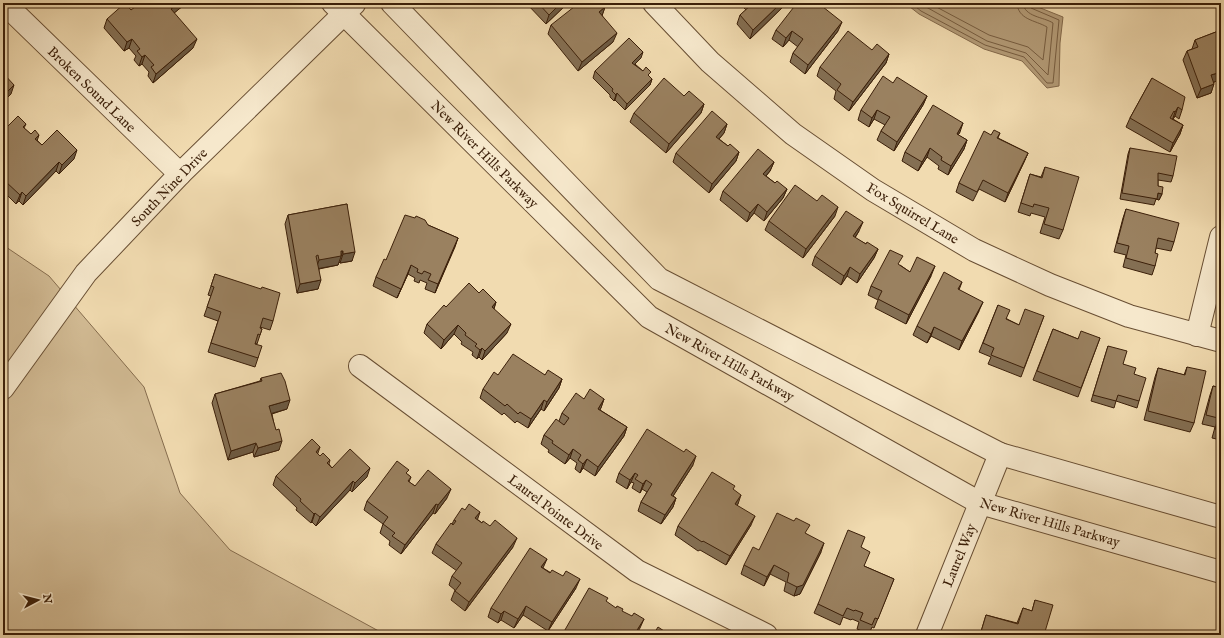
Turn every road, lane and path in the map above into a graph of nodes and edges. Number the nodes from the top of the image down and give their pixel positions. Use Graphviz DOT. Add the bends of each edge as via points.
graph roads {
  1 [pos="4,3"];
  2 [pos="392,3"];
  3 [pos="654,3"];
  4 [pos="344,7"];
  5 [pos="180,174"];
  6 [pos="1221,237"];
  7 [pos="1197,335"];
  8 [pos="1221,341"];
  9 [pos="360,366"];
  10 [pos="3,388"];
  11 [pos="1000,454"];
  12 [pos="980,503"];
  13 [pos="1221,517"];
  14 [pos="1221,572"];
  15 [pos="766,635"];
  16 [pos="927,635"];
  1 -- 5 [label="street, Broken Sound Lane"];
  2 -- 11 [label="street" via="659,279"];
  3 -- 7 [label="street, Fox Squirrel Lane" via="710,62 741,90 793,134 873,190 974,250 1050,285 1128,316"];
  4 -- 5 [label="street, South Nine Drive"];
  4 -- 12 [label="street, New River Hills Parkway" via="649,317"];
  5 -- 10 [label="street, South Nine Drive" via="86,273"];
  6 -- 7 [label="street"];
  7 -- 8 [label="street, Fox Squirrel Lane"];
  9 -- 15 [label="street, Laurel Pointe Drive" via="637,571"];
  11 -- 12 [label="street, Laurel Way"];
  11 -- 13 [label="street"];
  12 -- 14 [label="street, New River Hills Parkway"];
  12 -- 16 [label="street, Laurel Way"];
}
